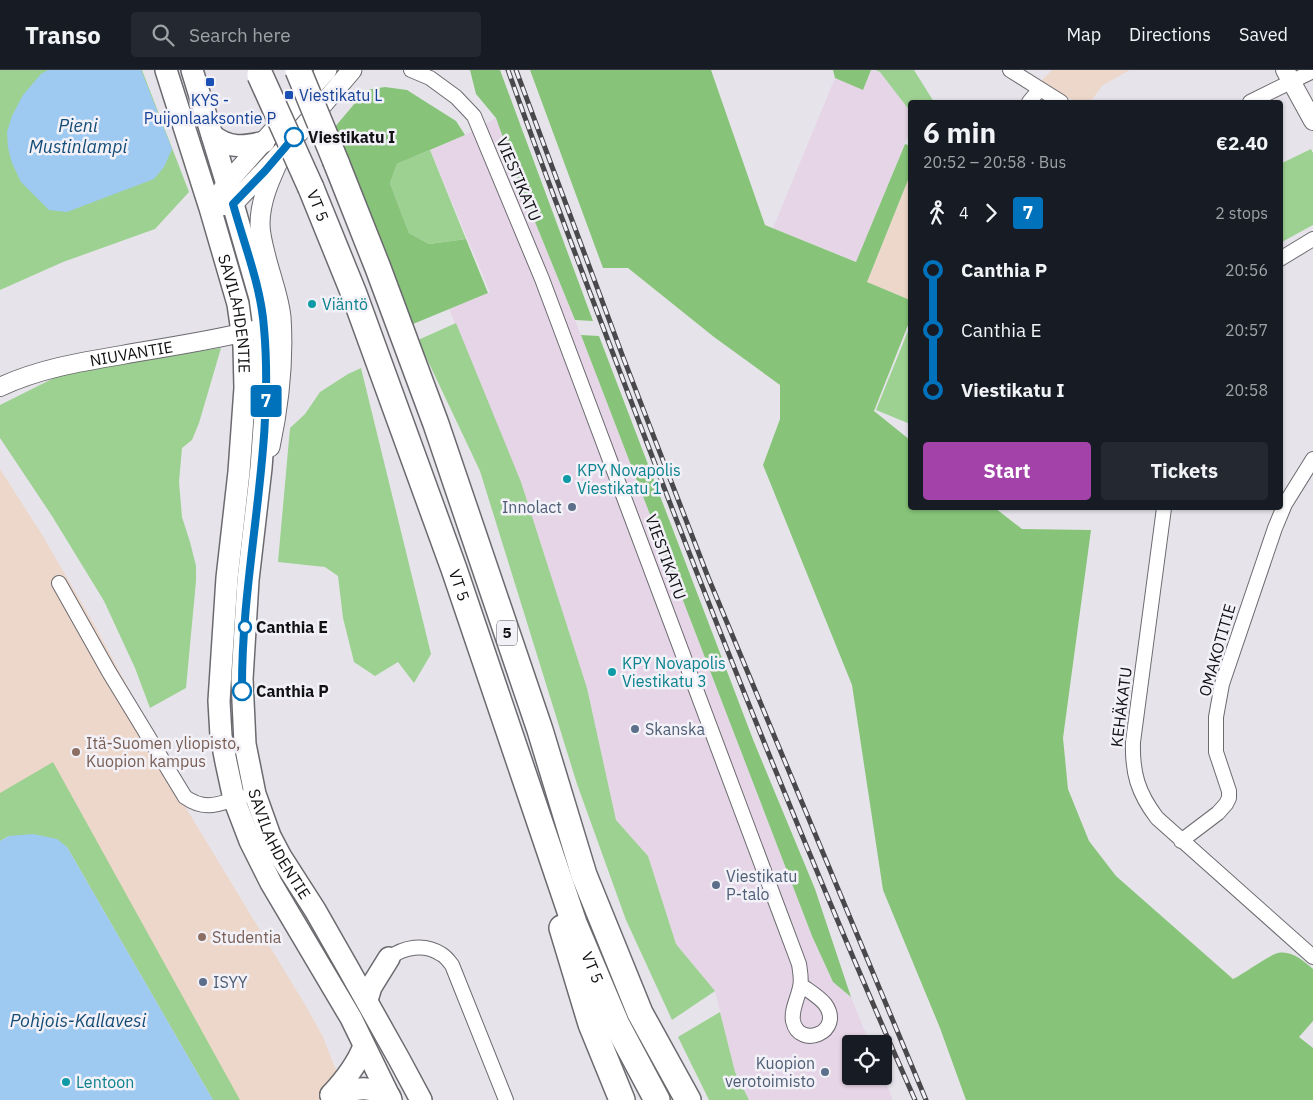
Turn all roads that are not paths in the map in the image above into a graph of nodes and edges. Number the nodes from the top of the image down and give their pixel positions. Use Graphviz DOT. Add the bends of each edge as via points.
graph roads {
  1 [pos="166,70"];
  2 [pos="192,70"];
  3 [pos="298,70"];
  4 [pos="327,70"];
  5 [pos="352,70"];
  6 [pos="411,70"];
  7 [pos="1010,70"];
  8 [pos="259,72"];
  9 [pos="1313,72"];
  10 [pos="428,74"];
  11 [pos="1288,76"];
  12 [pos="1039,90"];
  13 [pos="1031,100"];
  14 [pos="1057,100"];
  15 [pos="1253,100"];
  16 [pos="1313,121"];
  17 [pos="212,135"];
  18 [pos="274,146"];
  19 [pos="226,183"];
  20 [pos="233,204"];
  21 [pos="210,208"];
  22 [pos="1313,239"];
  23 [pos="1283,257"];
  24 [pos="264,327"];
  25 [pos="243,332"];
  26 [pos="0,387"];
  27 [pos="1313,460"];
  28 [pos="1283,509"];
  29 [pos="1164,510"];
  30 [pos="1282,510"];
  31 [pos="255,522"];
  32 [pos="59,583"];
  33 [pos="244,797"];
  34 [pos="544,837"];
  35 [pos="1181,841"];
  36 [pos="1313,957"];
  37 [pos="389,958"];
  38 [pos="348,968"];
  39 [pos="801,985"];
  40 [pos="367,1000"];
  41 [pos="364,1046"];
  42 [pos="390,1099"];
  43 [pos="421,1100"];
  44 [pos="506,1100"];
  45 [pos="622,1100"];
  46 [pos="657,1100"];
  47 [pos="688,1100"];
  1 -- 21 [label="main road, SAVILAHDENTIE"];
  2 -- 17 [label="main road, SAVILAHDENTIE"];
  3 -- 47 [label="highway, VT 5 / 5, bridge" via="378,268 436,424 540,730 584,875 640,1012"];
  4 -- 18 [label="main road"];
  5 -- 18 [label="main road"];
  6 -- 10 [label="street, VIESTIKATU"];
  7 -- 12 [label="street"];
  8 -- 34 [label="highway, VT 5 / 5, bridge" via="354,294 451,560"];
  9 -- 11 [label="street"];
  10 -- 39 [label="street, VIESTIKATU" via="474,116 542,279 800,964"];
  11 -- 15 [label="street"];
  11 -- 16 [label="street"];
  12 -- 13 [label="street"];
  12 -- 14 [label="street"];
  17 -- 18 [label="main road" via="235,146"];
  17 -- 19 [label="main road, SAVILAHDENTIE"];
  18 -- 19 [label="main road"];
  18 -- 20 [label="main road"];
  18 -- 31 [label="main road" via="260,224 281,316 282,352 275,423"];
  19 -- 20 [label="main road, SAVILAHDENTIE"];
  19 -- 21 [label="main road"];
  20 -- 21 [label="main road"];
  20 -- 24 [label="main road, SAVILAHDENTIE" via="260,298"];
  21 -- 25 [label="main road, SAVILAHDENTIE"];
  22 -- 23 [label="street"];
  24 -- 25 [label="street, NIUVANTIE"];
  24 -- 31 [label="main road, SAVILAHDENTIE" via="265,414"];
  25 -- 26 [label="street, NIUVANTIE" via="71,363"];
  25 -- 33 [label="main road, SAVILAHDENTIE" via="245,388 219,701 221,736"];
  27 -- 28 [label="street, OMAKOTITIE"];
  29 -- 35 [label="street, KEHÄKATU" via="1132,757 1144,799 1157,818"];
  30 -- 35 [label="street, OMAKOTITIE" via="1222,684 1216,717 1216,752 1229,798 1218,813"];
  31 -- 33 [label="main road, SAVILAHDENTIE" via="242,679"];
  32 -- 33 [label="street" via="185,797 202,806"];
  33 -- 38 [label="main road, SAVILAHDENTIE"];
  33 -- 41 [label="main road, SAVILAHDENTIE" via="250,841"];
  34 -- 45 [label="highway" via="571,961 591,1024"];
  34 -- 46 [label="highway, VT 5 / 5" via="574,923 614,1017"];
  35 -- 36 [label="street, KEHÄKATU"];
  37 -- 38 [label="main road" via="374,968 362,971"];
  37 -- 40 [label="main road"];
  37 -- 44 [label="street" via="408,948 428,948 442,954 452,965"];
  38 -- 40 [label="main road, SAVILAHDENTIE"];
  40 -- 43 [label="main road, SAVILAHDENTIE"];
  41 -- 42 [label="main road, SAVILAHDENTIE"];
  41 -- 42 [label="main road" via="347,1078 331,1095 368,1089 377,1090"];
}
